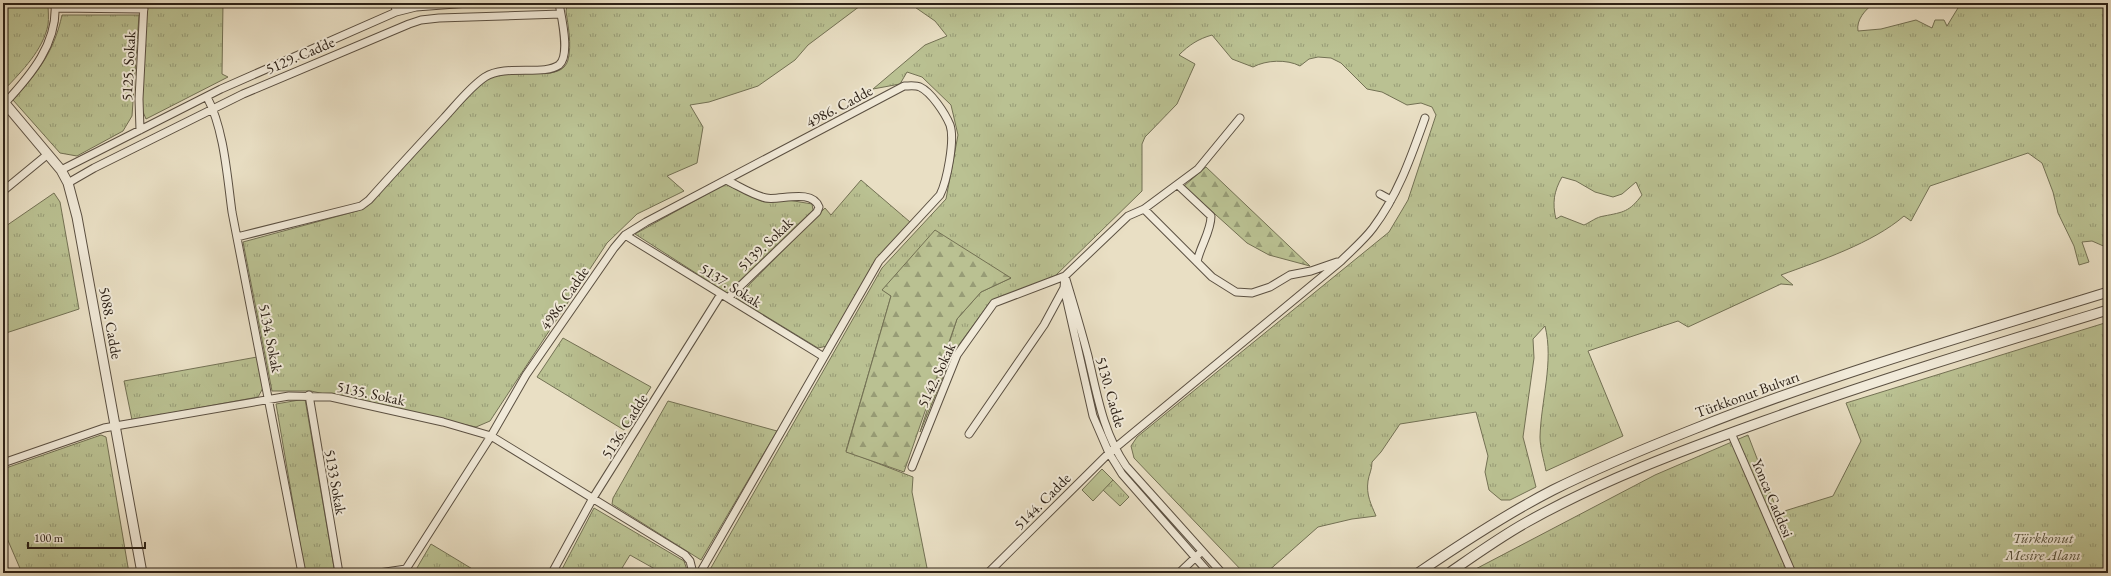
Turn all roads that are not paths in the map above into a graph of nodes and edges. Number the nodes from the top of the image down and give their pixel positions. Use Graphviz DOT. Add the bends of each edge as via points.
graph roads {
  1 [pos="395,3"];
  2 [pos="470,3"];
  3 [pos="559,3"];
  4 [pos="55,6"];
  5 [pos="144,6"];
  6 [pos="396,12"];
  7 [pos="561,14"];
  8 [pos="207,97"];
  9 [pos="4,102"];
  10 [pos="213,109"];
  11 [pos="1240,118"];
  12 [pos="1425,118"];
  13 [pos="140,130"];
  14 [pos="48,154"];
  15 [pos="61,170"];
  16 [pos="726,180"];
  17 [pos="68,183"];
  18 [pos="1178,185"];
  19 [pos="3,191"];
  20 [pos="1380,194"];
  21 [pos="1391,200"];
  22 [pos="1144,209"];
  23 [pos="626,235"];
  24 [pos="238,237"];
  25 [pos="1341,261"];
  26 [pos="1197,262"];
  27 [pos="1065,276"];
  28 [pos="1064,288"];
  29 [pos="2108,292"];
  30 [pos="724,296"];
  31 [pos="2108,310"];
  32 [pos="824,357"];
  33 [pos="309,395"];
  34 [pos="270,399"];
  35 [pos="115,426"];
  36 [pos="1731,433"];
  37 [pos="969,434"];
  38 [pos="491,436"];
  39 [pos="1115,448"];
  40 [pos="1108,453"];
  41 [pos="3,463"];
  42 [pos="912,467"];
  43 [pos="593,498"];
  44 [pos="1203,551"];
  45 [pos="1196,558"];
  46 [pos="406,571"];
  47 [pos="142,573"];
  48 [pos="302,573"];
  49 [pos="338,573"];
  50 [pos="379,573"];
  51 [pos="552,573"];
  52 [pos="694,573"];
  53 [pos="700,573"];
  54 [pos="988,573"];
  55 [pos="1179,573"];
  56 [pos="1209,573"];
  57 [pos="1222,573"];
  58 [pos="1418,573"];
  59 [pos="1449,573"];
  60 [pos="1792,573"];
  1 -- 6 [label="street"];
  2 -- 6 [label="street, 5129. Cadde" via="416,7"];
  3 -- 7 [label="street"];
  4 -- 5 [label="street"];
  4 -- 9 [label="street" via="52,36 47,48 21,84"];
  5 -- 13 [label="street, 5125. Sokak"];
  6 -- 8 [label="street, 5129. Cadde"];
  7 -- 10 [label="street, 5129. Cadde" via="421,20 296,70"];
  7 -- 24 [label="street" via="565,47 563,60 559,65 544,69 500,71 484,78 361,206"];
  8 -- 10 [label="street, 5134. Sokak"];
  8 -- 13 [label="street, 5129. Cadde"];
  9 -- 14 [label="street, 5088. Cadde"];
  10 -- 17 [label="street, 5129. Cadde"];
  10 -- 24 [label="street, 5134. Sokak"];
  11 -- 18 [label="street" via="1198,169"];
  12 -- 21 [label="street, 5144. Cadde" via="1407,169"];
  13 -- 15 [label="street, 5129. Cadde"];
  14 -- 15 [label="street, 5088. Cadde"];
  14 -- 19 [label="street"];
  15 -- 17 [label="street, 5088. Cadde"];
  16 -- 23 [label="street, 4986. Cadde"];
  16 -- 30 [label="street, 5139. Sokak" via="766,198 798,196 816,203 819,207 818,212"];
  16 -- 32 [label="street, 4986. Cadde" via="904,86 919,86 932,96 950,125 952,137 945,184 940,195 879,262"];
  17 -- 35 [label="street, 5088. Cadde" via="77,217"];
  18 -- 22 [label="street"];
  18 -- 26 [label="street" via="1211,216 1211,224 1199,248"];
  20 -- 21 [label="street"];
  21 -- 25 [label="street, 5144. Cadde" via="1373,228"];
  22 -- 26 [label="street"];
  22 -- 27 [label="street" via="1128,216"];
  23 -- 30 [label="street, 5137. Sokak"];
  23 -- 38 [label="street, 4986. Cadde" via="614,248 540,353"];
  24 -- 34 [label="street, 5134. Sokak"];
  25 -- 26 [label="street" via="1290,275 1270,287 1252,293 1236,292 1224,286"];
  25 -- 39 [label="street, 5144. Cadde"];
  27 -- 28 [label="street"];
  27 -- 39 [label="street, 5130. Cadde" via="1088,355 1100,410"];
  27 -- 42 [label="street, 5142. Sokak" via="994,303 956,355"];
  28 -- 37 [label="street" via="1044,325"];
  28 -- 40 [label="street, 5130. Cadde" via="1093,416"];
  29 -- 58 [label="street, Türkkonut Bulvarı" via="1852,372 1754,405 1666,440 1606,465 1533,501 1475,534"];
  30 -- 32 [label="street, 5137. Sokak"];
  30 -- 43 [label="street, 5136. Cadde"];
  31 -- 36 [label="street, Türkkonut Bulvarı" via="1858,387"];
  32 -- 53 [label="street, 4986. Cadde"];
  33 -- 34 [label="street, 5135. Sokak"];
  33 -- 38 [label="street, 5135. Sokak" via="351,401"];
  33 -- 49 [label="street, 5133 Sokak"];
  34 -- 35 [label="street, 5135. Sokak"];
  34 -- 48 [label="street, 5134. Sokak"];
  35 -- 41 [label="street, 5135. Sokak"];
  35 -- 47 [label="street, 5088. Cadde"];
  36 -- 59 [label="street, Türkkonut Bulvarı" via="1565,502 1525,522"];
  36 -- 60 [label="street, Yonca Caddesi"];
  38 -- 43 [label="street, 5135. Sokak"];
  38 -- 46 [label="street, 4986. Cadde"];
  39 -- 40 [label="street, 5144. Cadde"];
  39 -- 44 [label="street, 5130. Cadde" via="1126,466"];
  40 -- 45 [label="street, 5130. Cadde" via="1122,474"];
  40 -- 54 [label="street, 5144. Cadde"];
  43 -- 51 [label="street, 5136. Cadde"];
  43 -- 52 [label="street, 5135. Sokak" via="685,555"];
  44 -- 45 [label="street"];
  44 -- 57 [label="street, 5130. Cadde"];
  45 -- 55 [label="street"];
  45 -- 56 [label="street, 5130. Cadde"];
  46 -- 50 [label="street"];
}
